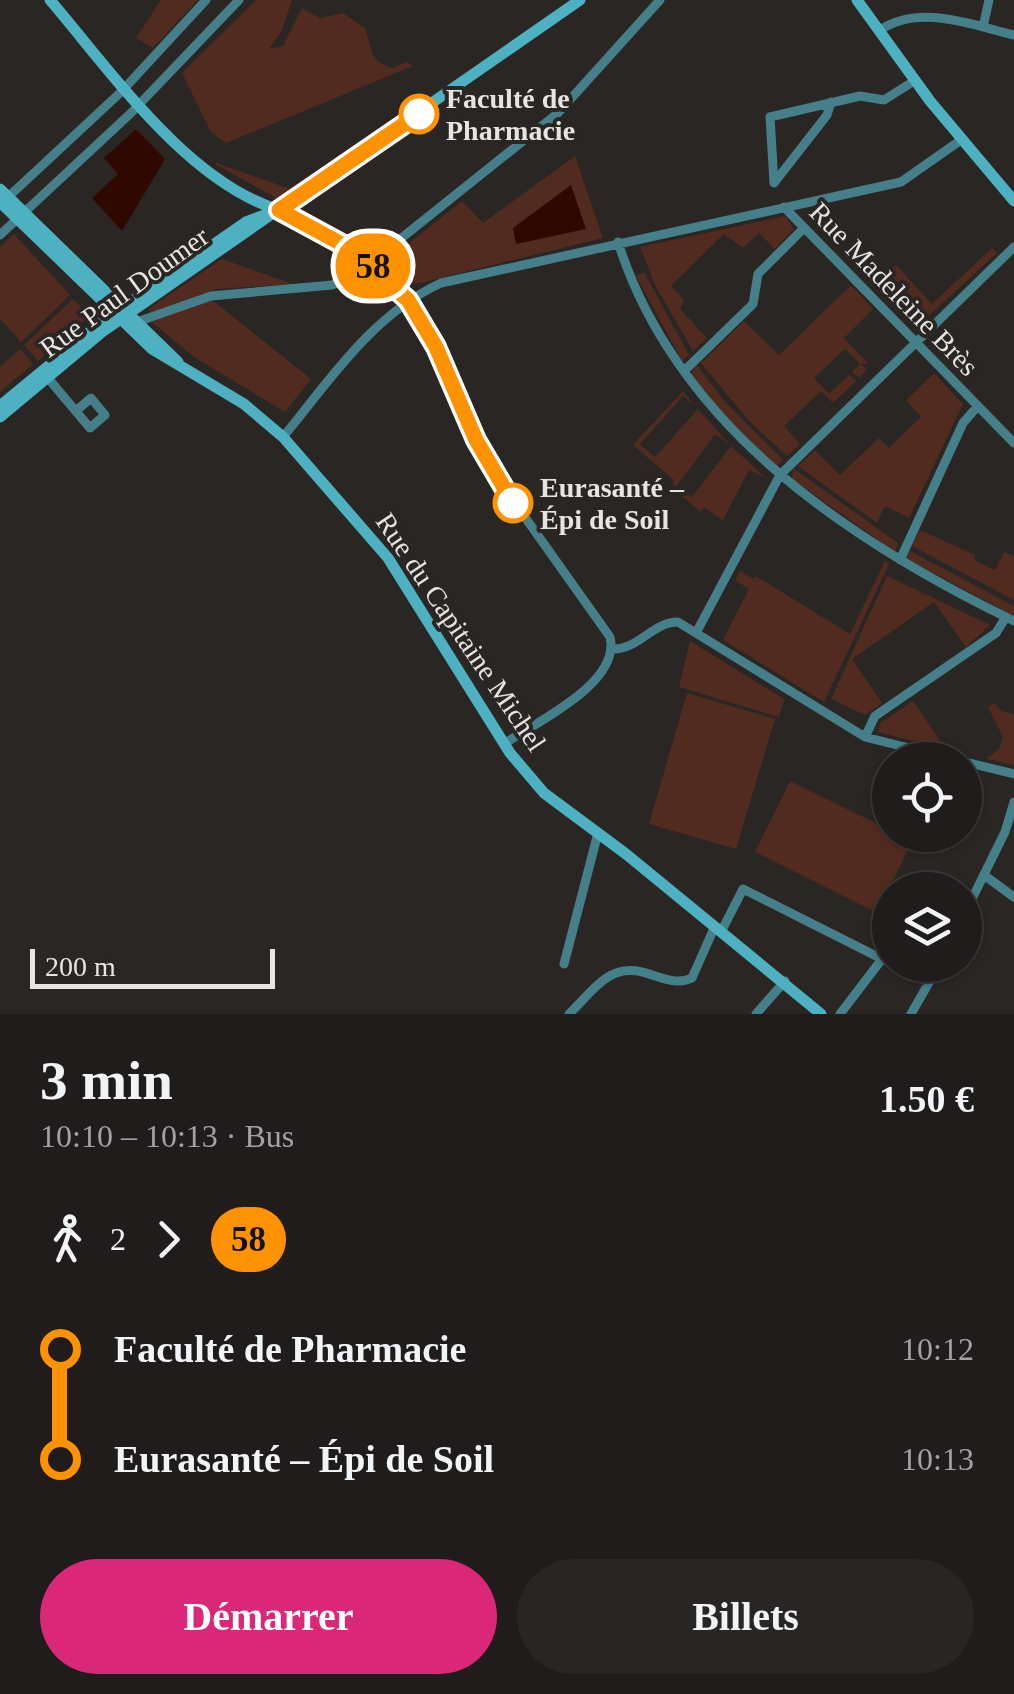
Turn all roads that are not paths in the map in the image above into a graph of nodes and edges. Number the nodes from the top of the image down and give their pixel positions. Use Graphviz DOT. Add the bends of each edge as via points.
graph roads {
  1 [pos="50,0"];
  2 [pos="206,0"];
  3 [pos="239,0"];
  4 [pos="580,0"];
  5 [pos="660,0"];
  6 [pos="857,0"];
  7 [pos="989,0"];
  8 [pos="983,28"];
  9 [pos="878,32"];
  10 [pos="1014,34"];
  11 [pos="914,81"];
  12 [pos="125,88"];
  13 [pos="831,102"];
  14 [pos="140,104"];
  15 [pos="961,140"];
  16 [pos="2,199"];
  17 [pos="1014,201"];
  18 [pos="784,207"];
  19 [pos="279,210"];
  20 [pos="20,216"];
  21 [pos="804,228"];
  22 [pos="0,235"];
  23 [pos="618,242"];
  24 [pos="1014,247"];
  25 [pos="370,264"];
  26 [pos="408,300"];
  27 [pos="124,316"];
  28 [pos="916,345"];
  29 [pos="684,371"];
  30 [pos="47,377"];
  31 [pos="0,406"];
  32 [pos="976,408"];
  33 [pos="76,411"];
  34 [pos="0,417"];
  35 [pos="284,437"];
  36 [pos="1014,443"];
  37 [pos="780,475"];
  38 [pos="900,560"];
  39 [pos="1010,619"];
  40 [pos="696,633"];
  41 [pos="612,649"];
  42 [pos="865,736"];
  43 [pos="888,742"];
  44 [pos="504,744"];
  45 [pos="982,766"];
  46 [pos="1014,774"];
  47 [pos="1014,802"];
  48 [pos="598,834"];
  49 [pos="984,875"];
  50 [pos="982,879"];
  51 [pos="1014,897"];
  52 [pos="718,929"];
  53 [pos="872,954"];
  54 [pos="564,964"];
  55 [pos="872,980"];
  56 [pos="786,981"];
  57 [pos="929,982"];
  58 [pos="568,1014"];
  59 [pos="756,1014"];
  60 [pos="821,1014"];
  61 [pos="840,1014"];
  62 [pos="910,1014"];
  1 -- 12 [label="main road"];
  2 -- 12 [label="street"];
  3 -- 14 [label="street"];
  4 -- 19 [label="main road, Rue Paul Doumer"];
  5 -- 25 [label="street" via="531,136"];
  6 -- 9 [label="main road"];
  7 -- 8 [label="street"];
  8 -- 9 [label="street" via="920,17"];
  8 -- 10 [label="street"];
  9 -- 11 [label="main road"];
  11 -- 13 [label="street" via="884,100"];
  11 -- 15 [label="main road"];
  12 -- 14 [label="main road"];
  12 -- 16 [label="street"];
  13 -- 13 [label="street" via="770,116 774,183 827,116"];
  14 -- 19 [label="main road" via="201,164"];
  14 -- 20 [label="street"];
  15 -- 17 [label="main road"];
  15 -- 18 [label="street" via="912,178"];
  16 -- 20 [label="main road, Rue du Capitaine Michel"];
  18 -- 21 [label="street, Rue Madeleine Brès"];
  18 -- 23 [label="street"];
  19 -- 25 [label="street"];
  19 -- 27 [label="main road, Rue Paul Doumer" via="246,222"];
  20 -- 22 [label="street"];
  20 -- 27 [label="main road, Rue du Capitaine Michel"];
  21 -- 28 [label="street, Rue Madeleine Brès"];
  21 -- 29 [label="street" via="758,274 752,304"];
  23 -- 26 [label="street" via="454,278"];
  23 -- 29 [label="street" via="645,306"];
  24 -- 28 [label="street"];
  25 -- 26 [label="street"];
  25 -- 27 [label="street" via="332,286 211,296"];
  26 -- 35 [label="street" via="366,336"];
  26 -- 41 [label="street" via="492,470 598,616"];
  27 -- 30 [label="main road, Rue Paul Doumer"];
  27 -- 31 [label="main road, Rue Paul Doumer"];
  27 -- 35 [label="main road, Rue du Capitaine Michel" via="158,355 244,404"];
  28 -- 32 [label="street, Rue Madeleine Brès"];
  28 -- 37 [label="street"];
  29 -- 37 [label="street"];
  30 -- 33 [label="street"];
  30 -- 34 [label="main road, Rue Paul Doumer"];
  32 -- 36 [label="street, Rue Madeleine Brès"];
  32 -- 38 [label="street"];
  35 -- 44 [label="main road, Rue du Capitaine Michel" via="388,558"];
  37 -- 38 [label="street"];
  37 -- 40 [label="street"];
  38 -- 39 [label="street"];
  39 -- 42 [label="street" via="877,714"];
  40 -- 41 [label="street" via="671,621 632,647"];
  40 -- 42 [label="street"];
  41 -- 44 [label="street" via="602,675"];
  42 -- 43 [label="street"];
  44 -- 48 [label="main road, Rue du Capitaine Michel" via="544,794"];
  45 -- 46 [label="street"];
  47 -- 49 [label="street"];
  48 -- 52 [label="main road, Rue du Capitaine Michel"];
  48 -- 54 [label="street"];
  49 -- 50 [label="street"];
  49 -- 51 [label="street"];
  52 -- 53 [label="street" via="743,889"];
  52 -- 56 [label="main road, Rue du Capitaine Michel"];
  52 -- 58 [label="street" via="692,978 681,982 620,971"];
  55 -- 61 [label="street"];
  56 -- 59 [label="street"];
  56 -- 60 [label="main road, Rue du Capitaine Michel"];
  57 -- 62 [label="street"];
}
